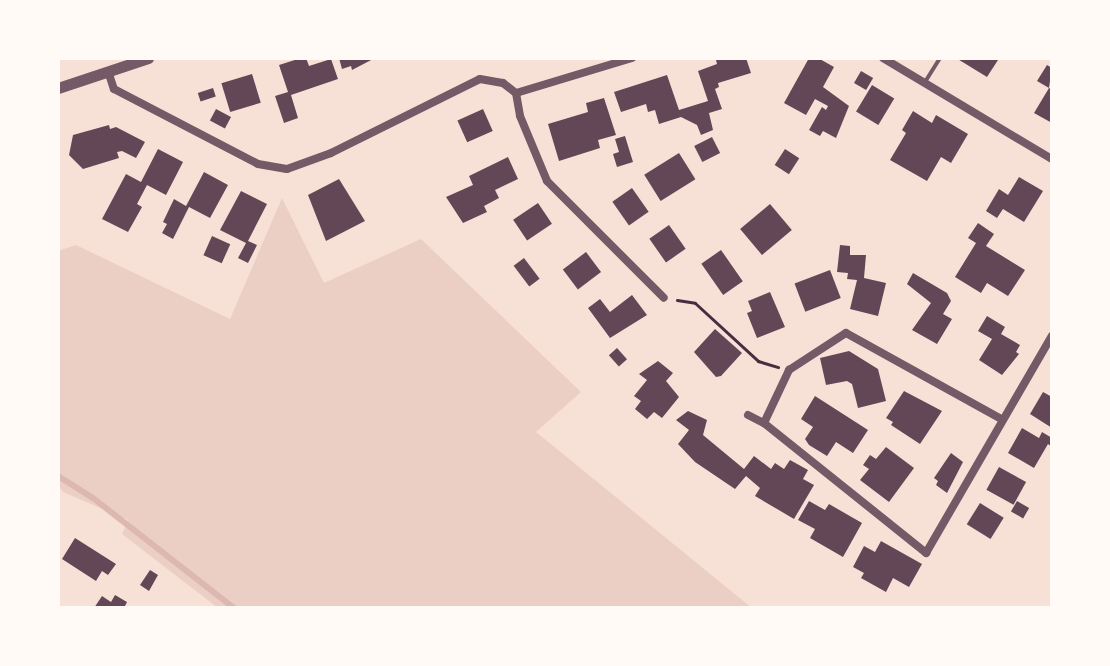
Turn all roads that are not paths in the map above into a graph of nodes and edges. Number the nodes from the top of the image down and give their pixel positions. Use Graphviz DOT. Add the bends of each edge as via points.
graph roads {
  1 [pos="148,58"];
  2 [pos="632,58"];
  3 [pos="883,58"];
  4 [pos="940,58"];
  5 [pos="616,60"];
  6 [pos="108,71"];
  7 [pos="925,82"];
  8 [pos="58,88"];
  9 [pos="516,93"];
  10 [pos="1052,159"];
  11 [pos="664,298"];
  12 [pos="1052,336"];
  13 [pos="748,415"];
  14 [pos="1001,419"];
  15 [pos="764,423"];
  1 -- 6 [label="street"];
  2 -- 5 [label="street"];
  3 -- 7 [label="street"];
  4 -- 7 [label="lane"];
  5 -- 9 [label="street"];
  6 -- 8 [label="street"];
  6 -- 9 [label="street" via="114,89 258,164 287,169 331,153 480,79 503,83"];
  7 -- 10 [label="street"];
  9 -- 11 [label="street" via="547,181"];
  12 -- 14 [label="street"];
  13 -- 15 [label="street"];
  14 -- 15 [label="street" via="846,333 789,370"];
  14 -- 15 [label="street" via="926,553"];
}
